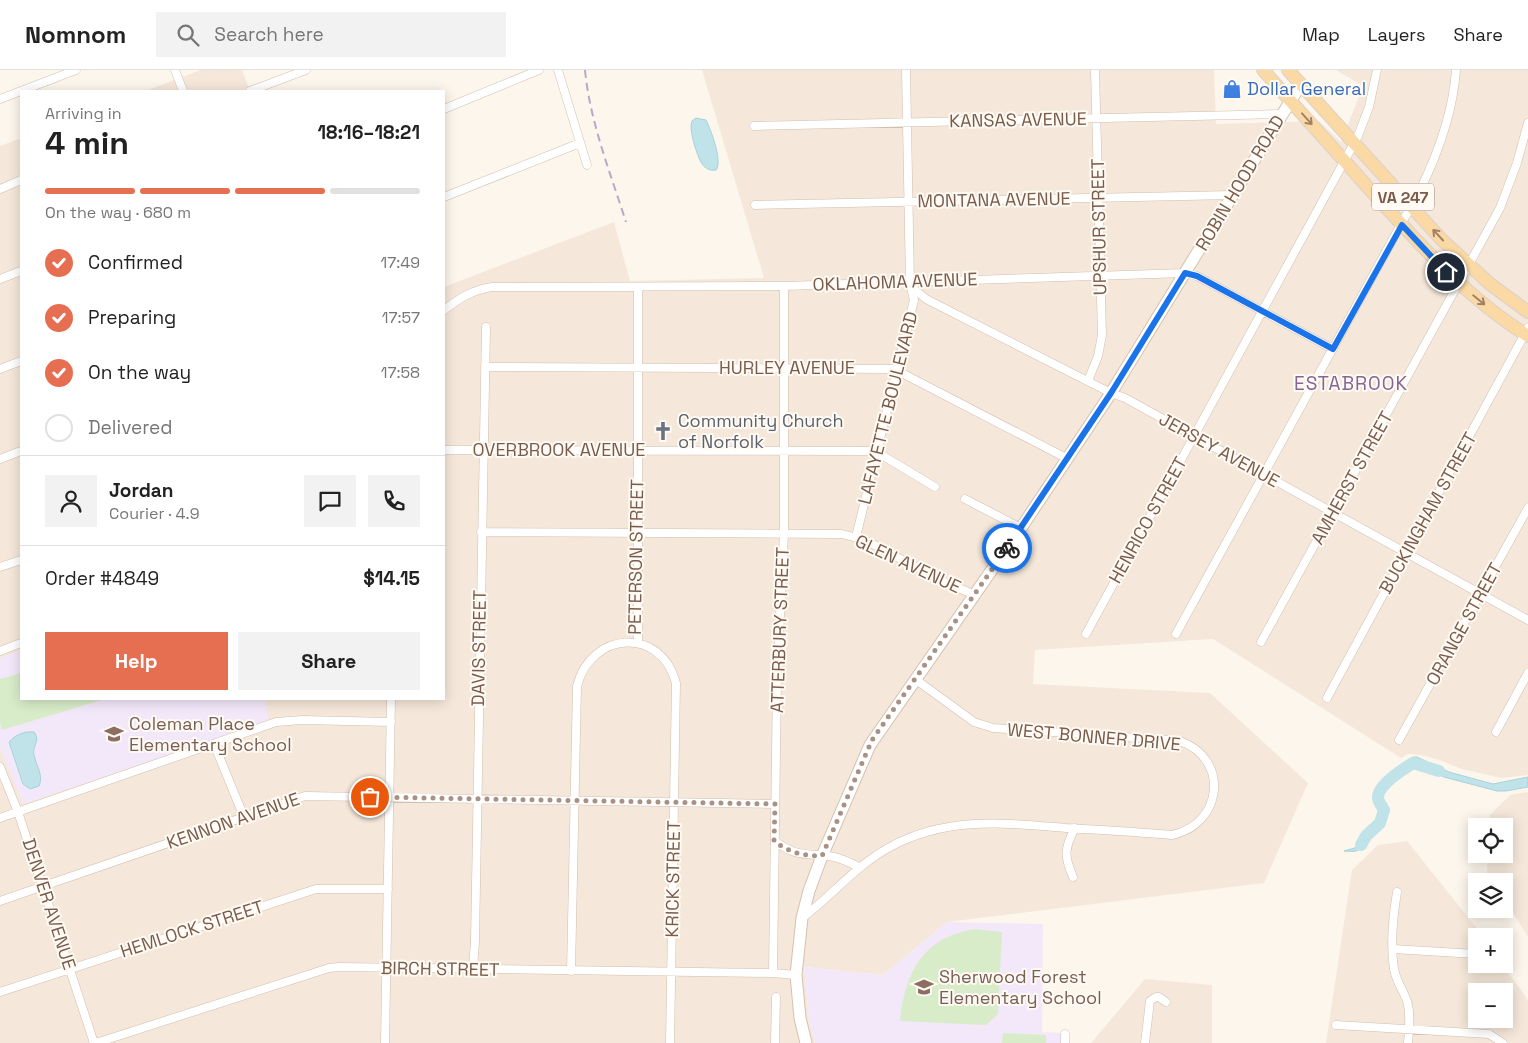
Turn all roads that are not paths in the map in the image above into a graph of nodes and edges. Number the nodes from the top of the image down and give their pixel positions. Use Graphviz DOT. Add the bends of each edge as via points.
graph roads {
  1 [pos="76,70"];
  2 [pos="174,70"];
  3 [pos="306,70"];
  4 [pos="539,70"];
  5 [pos="558,70"];
  6 [pos="906,70"];
  7 [pos="1095,70"];
  8 [pos="1263,70"];
  9 [pos="1288,70"];
  10 [pos="1376,70"];
  11 [pos="1456,70"];
  12 [pos="1301,84"];
  13 [pos="24,90"];
  14 [pos="182,90"];
  15 [pos="253,90"];
  16 [pos="20,91"];
  17 [pos="0,99"];
  18 [pos="1290,101"];
  19 [pos="445,108"];
  20 [pos="1282,114"];
  21 [pos="1097,118"];
  22 [pos="907,122"];
  23 [pos="1528,123"];
  24 [pos="754,126"];
  25 [pos="580,143"];
  26 [pos="1354,143"];
  27 [pos="1344,161"];
  28 [pos="587,165"];
  29 [pos="20,180"];
  30 [pos="0,189"];
  31 [pos="1233,195"];
  32 [pos="445,197"];
  33 [pos="1098,198"];
  34 [pos="908,202"];
  35 [pos="755,205"];
  36 [pos="1412,207"];
  37 [pos="1402,225"];
  38 [pos="1468,266"];
  39 [pos="20,271"];
  40 [pos="1185,273"];
  41 [pos="1100,276"];
  42 [pos="0,279"];
  43 [pos="910,283"];
  44 [pos="1459,283"];
  45 [pos="784,286"];
  46 [pos="638,287"];
  47 [pos="445,309"];
  48 [pos="1263,311"];
  49 [pos="1528,312"];
  50 [pos="486,327"];
  51 [pos="1527,332"];
  52 [pos="1333,349"];
  53 [pos="20,361"];
  54 [pos="485,367"];
  55 [pos="639,368"];
  56 [pos="785,368"];
  57 [pos="0,369"];
  58 [pos="897,371"];
  59 [pos="1088,381"];
  60 [pos="1111,393"];
  61 [pos="1194,436"];
  62 [pos="445,450"];
  63 [pos="483,450"];
  64 [pos="638,450"];
  65 [pos="784,450"];
  66 [pos="20,451"];
  67 [pos="878,452"];
  68 [pos="1068,458"];
  69 [pos="0,459"];
  70 [pos="1264,475"];
  71 [pos="935,487"];
  72 [pos="965,499"];
  73 [pos="1528,508"];
  74 [pos="1332,513"];
  75 [pos="1021,528"];
  76 [pos="481,532"];
  77 [pos="639,532"];
  78 [pos="784,533"];
  79 [pos="856,537"];
  80 [pos="1406,554"];
  81 [pos="20,560"];
  82 [pos="0,567"];
  83 [pos="975,595"];
  84 [pos="1481,595"];
  85 [pos="1528,620"];
  86 [pos="1086,634"];
  87 [pos="1176,634"];
  88 [pos="1261,642"];
  89 [pos="20,643"];
  90 [pos="638,643"];
  91 [pos="0,651"];
  92 [pos="1528,673"];
  93 [pos="915,680"];
  94 [pos="1327,698"];
  95 [pos="391,700"];
  96 [pos="391,722"];
  97 [pos="1496,732"];
  98 [pos="1399,740"];
  99 [pos="214,744"];
  100 [pos="0,767"];
  101 [pos="389,797"];
  102 [pos="477,799"];
  103 [pos="574,800"];
  104 [pos="675,803"];
  105 [pos="775,804"];
  106 [pos="18,812"];
  107 [pos="0,818"];
  108 [pos="244,818"];
  109 [pos="1075,828"];
  110 [pos="774,841"];
  111 [pos="822,856"];
  112 [pos="859,867"];
  113 [pos="1073,877"];
  114 [pos="43,886"];
  115 [pos="388,889"];
  116 [pos="1397,892"];
  117 [pos="0,901"];
  118 [pos="802,918"];
  119 [pos="1393,950"];
  120 [pos="1468,954"];
  121 [pos="69,968"];
  122 [pos="387,968"];
  123 [pos="473,969"];
  124 [pos="572,971"];
  125 [pos="672,973"];
  126 [pos="773,974"];
  127 [pos="796,975"];
  128 [pos="0,992"];
  129 [pos="776,997"];
  130 [pos="1166,1002"];
  131 [pos="1336,1024"];
  132 [pos="1409,1029"];
  133 [pos="1065,1034"];
  134 [pos="95,1043"];
  135 [pos="385,1043"];
  136 [pos="670,1043"];
  137 [pos="775,1043"];
  138 [pos="806,1043"];
  139 [pos="1065,1043"];
  140 [pos="1145,1043"];
  141 [pos="1408,1043"];
  142 [pos="1503,1043"];
  1 -- 13 [label="street"];
  2 -- 14 [label="street"];
  3 -- 15 [label="street"];
  4 -- 19 [label="street"];
  5 -- 25 [label="street"];
  6 -- 22 [label="street, LAFAYETTE BOULEVARD"];
  7 -- 21 [label="street, UPSHUR STREET"];
  8 -- 18 [label="main road, VA 247"];
  9 -- 12 [label="main road, VA 247"];
  10 -- 26 [label="street, HENRICO STREET" via="1369,107"];
  11 -- 36 [label="street" via="1440,145"];
  12 -- 18 [label="street, ROBIN HOOD ROAD"];
  12 -- 26 [label="main road, VA 247"];
  16 -- 17 [label="street"];
  18 -- 20 [label="street, ROBIN HOOD ROAD"];
  18 -- 27 [label="main road, VA 247, one-way"];
  20 -- 21 [label="street, KANSAS AVENUE"];
  20 -- 31 [label="street, ROBIN HOOD ROAD"];
  21 -- 22 [label="street, KANSAS AVENUE"];
  21 -- 33 [label="street, UPSHUR STREET"];
  22 -- 24 [label="street, KANSAS AVENUE"];
  22 -- 34 [label="street, LAFAYETTE BOULEVARD"];
  23 -- 38 [label="street, AMHERST STREET" via="1500,208"];
  25 -- 28 [label="street"];
  25 -- 32 [label="street"];
  26 -- 27 [label="street, HENRICO STREET"];
  26 -- 36 [label="main road, VA 247"];
  27 -- 37 [label="main road, VA 247"];
  27 -- 48 [label="street, HENRICO STREET"];
  29 -- 30 [label="street"];
  31 -- 33 [label="street, MONTANA AVENUE"];
  31 -- 40 [label="street, ROBIN HOOD ROAD"];
  33 -- 34 [label="street, MONTANA AVENUE"];
  33 -- 41 [label="street, UPSHUR STREET"];
  34 -- 35 [label="street, MONTANA AVENUE"];
  34 -- 43 [label="street, LAFAYETTE BOULEVARD"];
  36 -- 37 [label="street"];
  38 -- 36 [label="main road, VA 247, one-way"];
  37 -- 44 [label="main road, VA 247"];
  37 -- 52 [label="street"];
  38 -- 44 [label="street, AMHERST STREET"];
  38 -- 49 [label="main road, VA 247"];
  39 -- 42 [label="street"];
  40 -- 41 [label="street, OKLAHOMA AVENUE"];
  40 -- 48 [label="street, OKLAHOMA AVENUE" via="1197,276"];
  40 -- 60 [label="street, ROBIN HOOD ROAD"];
  41 -- 43 [label="street, OKLAHOMA AVENUE"];
  41 -- 59 [label="street, UPSHUR STREET" via="1102,335"];
  43 -- 45 [label="street, OKLAHOMA AVENUE"];
  43 -- 58 [label="street, LAFAYETTE BOULEVARD" via="914,293 913,309"];
  43 -- 59 [label="street, JERSEY AVENUE" via="926,299"];
  44 -- 51 [label="main road, VA 247, one-way" via="1483,304"];
  44 -- 74 [label="street, AMHERST STREET"];
  45 -- 46 [label="street, OKLAHOMA AVENUE"];
  45 -- 56 [label="street, ATTERBURY STREET"];
  46 -- 47 [label="street, OKLAHOMA AVENUE" via="482,288 462,296"];
  46 -- 55 [label="street, PETERSON STREET"];
  48 -- 52 [label="street, OKLAHOMA AVENUE"];
  48 -- 61 [label="street, HENRICO STREET"];
  50 -- 54 [label="street, DAVIS STREET"];
  51 -- 80 [label="street, BUCKINGHAM STREET"];
  52 -- 70 [label="street"];
  53 -- 57 [label="street"];
  54 -- 55 [label="street, HURLEY AVENUE"];
  54 -- 63 [label="street, DAVIS STREET"];
  55 -- 56 [label="street, HURLEY AVENUE"];
  55 -- 64 [label="street, PETERSON STREET"];
  56 -- 58 [label="street, HURLEY AVENUE"];
  56 -- 65 [label="street, ATTERBURY STREET"];
  58 -- 67 [label="street, LAFAYETTE BOULEVARD"];
  58 -- 68 [label="street, HURLEY AVENUE"];
  59 -- 60 [label="street, JERSEY AVENUE"];
  60 -- 61 [label="street, JERSEY AVENUE"];
  60 -- 68 [label="street, ROBIN HOOD ROAD"];
  61 -- 70 [label="street, JERSEY AVENUE"];
  61 -- 86 [label="street, HENRICO STREET"];
  62 -- 63 [label="street, OVERBROOK AVENUE"];
  63 -- 64 [label="street, OVERBROOK AVENUE"];
  63 -- 76 [label="street, DAVIS STREET"];
  64 -- 65 [label="street, OVERBROOK AVENUE"];
  64 -- 77 [label="street, PETERSON STREET"];
  65 -- 67 [label="street, OVERBROOK AVENUE"];
  65 -- 78 [label="street, ATTERBURY STREET"];
  66 -- 69 [label="street"];
  67 -- 71 [label="street"];
  67 -- 79 [label="street, LAFAYETTE BOULEVARD"];
  68 -- 75 [label="street, ROBIN HOOD ROAD"];
  70 -- 74 [label="street, JERSEY AVENUE"];
  70 -- 87 [label="street"];
  72 -- 75 [label="street"];
  73 -- 84 [label="street, ORANGE STREET"];
  74 -- 80 [label="street, JERSEY AVENUE"];
  74 -- 88 [label="street, AMHERST STREET"];
  75 -- 83 [label="street, ROBIN HOOD ROAD"];
  76 -- 77 [label="street, GLEN AVENUE"];
  76 -- 102 [label="street, DAVIS STREET"];
  77 -- 78 [label="street, GLEN AVENUE"];
  77 -- 90 [label="street, PETERSON STREET"];
  78 -- 79 [label="street, GLEN AVENUE"];
  78 -- 105 [label="street, ATTERBURY STREET" via="778,637"];
  79 -- 83 [label="street, GLEN AVENUE"];
  80 -- 84 [label="street, JERSEY AVENUE"];
  80 -- 94 [label="street, BUCKINGHAM STREET"];
  81 -- 82 [label="street"];
  83 -- 93 [label="street, ROBIN HOOD ROAD"];
  84 -- 85 [label="street, JERSEY AVENUE"];
  84 -- 98 [label="street, ORANGE STREET"];
  89 -- 91 [label="street"];
  90 -- 103 [label="street, PETERSON STREET" via="625,642 604,648 589,660 579,677"];
  90 -- 104 [label="street, KRICK STREET" via="666,662 676,683"];
  92 -- 97 [label="street"];
  93 -- 109 [label="street, WEST BONNER DRIVE" via="983,726 1180,741 1194,748 1209,764 1214,784 1212,803 1203,818 1189,830 1172,835"];
  93 -- 111 [label="street, ROBIN HOOD ROAD" via="870,745"];
  95 -- 96 [label="street"];
  96 -- 99 [label="street" via="285,720"];
  96 -- 101 [label="street"];
  99 -- 106 [label="street"];
  99 -- 108 [label="street"];
  100 -- 106 [label="street, DENVER AVENUE"];
  101 -- 102 [label="street, KENNON AVENUE"];
  101 -- 108 [label="street, KENNON AVENUE" via="305,796"];
  101 -- 115 [label="street"];
  102 -- 103 [label="street, KENNON AVENUE"];
  102 -- 123 [label="street, DAVIS STREET"];
  103 -- 104 [label="street, KENNON AVENUE"];
  103 -- 124 [label="street, PETERSON STREET"];
  104 -- 105 [label="street, KENNON AVENUE"];
  104 -- 125 [label="street, KRICK STREET"];
  105 -- 110 [label="street, ATTERBURY STREET"];
  106 -- 107 [label="street"];
  106 -- 114 [label="street, DENVER AVENUE"];
  108 -- 114 [label="street, KENNON AVENUE"];
  109 -- 112 [label="street, WEST BONNER DRIVE" via="995,822 957,825 891,846"];
  109 -- 113 [label="street" via="1066,851"];
  110 -- 111 [label="street" via="798,854"];
  110 -- 126 [label="street, ATTERBURY STREET"];
  111 -- 112 [label="street" via="842,859"];
  111 -- 118 [label="street, ROBIN HOOD ROAD"];
  112 -- 118 [label="street, WEST BONNER DRIVE"];
  114 -- 117 [label="street, KENNON AVENUE"];
  114 -- 121 [label="street, DENVER AVENUE"];
  115 -- 121 [label="street, HEMLOCK STREET" via="316,889"];
  115 -- 122 [label="street"];
  116 -- 119 [label="street"];
  118 -- 127 [label="street, ROBIN HOOD ROAD"];
  119 -- 120 [label="street"];
  119 -- 132 [label="street" via="1396,976 1408,1003"];
  121 -- 128 [label="street, HEMLOCK STREET"];
  121 -- 134 [label="street, DENVER AVENUE"];
  122 -- 123 [label="street, BIRCH STREET"];
  122 -- 134 [label="street, BIRCH STREET" via="329,968"];
  122 -- 135 [label="street"];
  123 -- 124 [label="street, BIRCH STREET"];
  124 -- 125 [label="street, BIRCH STREET"];
  125 -- 126 [label="street, BIRCH STREET"];
  125 -- 136 [label="street, KRICK STREET"];
  126 -- 127 [label="street, BIRCH STREET"];
  127 -- 138 [label="street, ROBIN HOOD ROAD"];
  129 -- 137 [label="street"];
  130 -- 140 [label="street" via="1159,997 1150,1001"];
  131 -- 132 [label="street"];
  132 -- 141 [label="street"];
  132 -- 142 [label="street" via="1489,1034"];
  133 -- 139 [label="street"];
}
